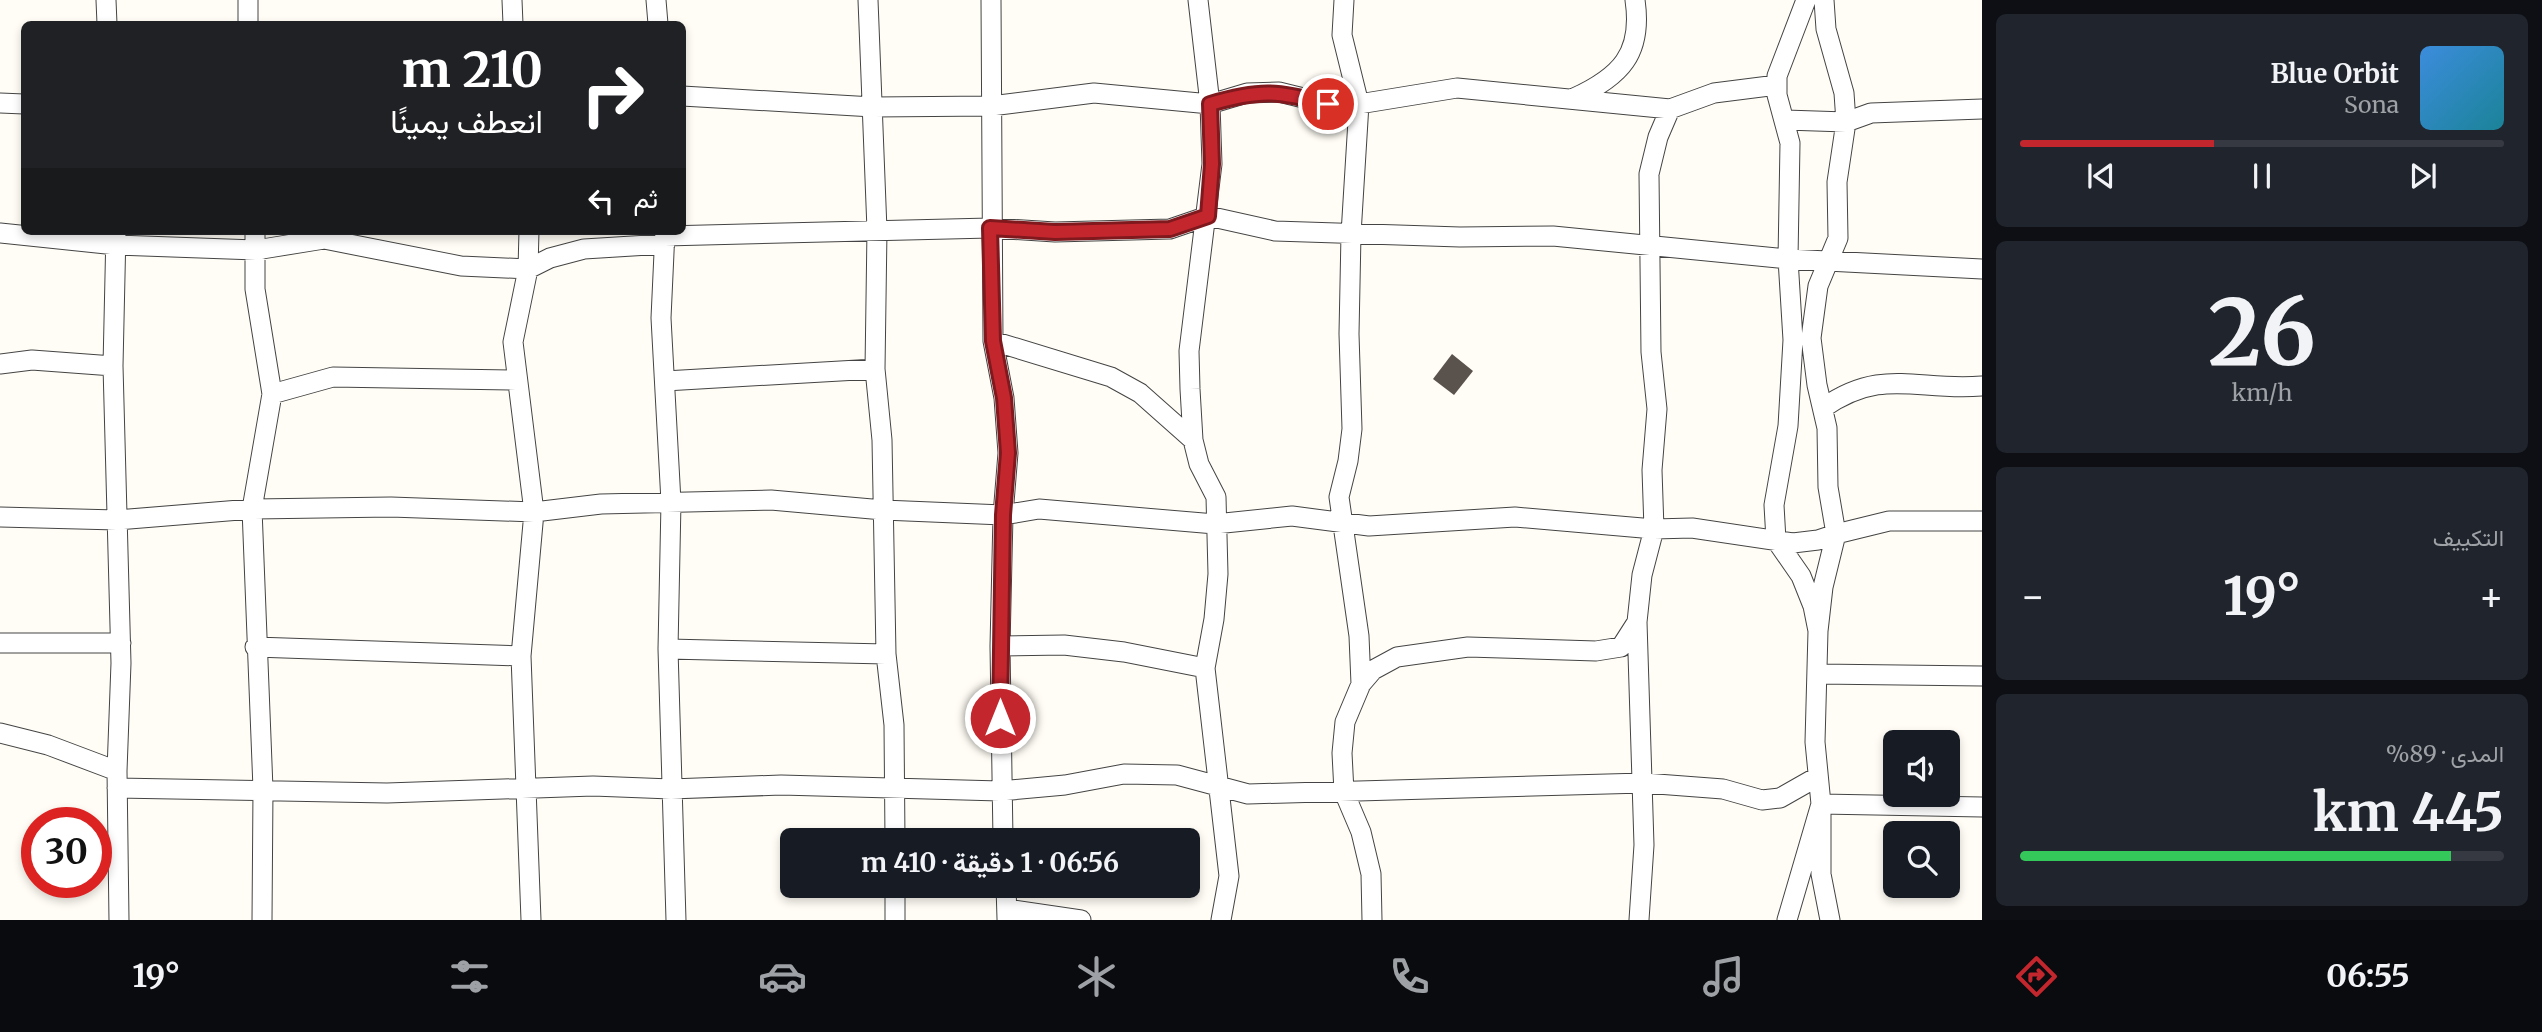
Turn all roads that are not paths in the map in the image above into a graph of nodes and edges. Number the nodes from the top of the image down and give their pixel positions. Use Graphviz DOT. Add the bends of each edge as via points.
graph roads {
  1 [pos="106,0"];
  2 [pos="248,0"];
  3 [pos="512,0"];
  4 [pos="656,0"];
  5 [pos="869,0"];
  6 [pos="990,0"];
  7 [pos="1198,0"];
  8 [pos="1344,0"];
  9 [pos="1635,0"];
  10 [pos="1807,0"];
  11 [pos="1824,0"];
  12 [pos="107,21"];
  13 [pos="248,21"];
  14 [pos="513,21"];
  15 [pos="658,21"];
  16 [pos="1777,85"];
  17 [pos="686,96"];
  18 [pos="1574,98"];
  19 [pos="0,103"];
  20 [pos="21,104"];
  21 [pos="1210,104"];
  22 [pos="1359,104"];
  23 [pos="991,106"];
  24 [pos="873,107"];
  25 [pos="1670,108"];
  26 [pos="1982,109"];
  27 [pos="1785,120"];
  28 [pos="1846,122"];
  29 [pos="1208,216"];
  30 [pos="990,228"];
  31 [pos="877,230"];
  32 [pos="0,233"];
  33 [pos="21,234"];
  34 [pos="1351,234"];
  35 [pos="46,235"];
  36 [pos="529,235"];
  37 [pos="665,237"];
  38 [pos="116,238"];
  39 [pos="256,240"];
  40 [pos="1651,247"];
  41 [pos="1788,259"];
  42 [pos="1828,262"];
  43 [pos="528,269"];
  44 [pos="1982,269"];
  45 [pos="993,341"];
  46 [pos="0,364"];
  47 [pos="113,366"];
  48 [pos="875,369"];
  49 [pos="516,380"];
  50 [pos="665,381"];
  51 [pos="1982,386"];
  52 [pos="272,394"];
  53 [pos="1823,408"];
  54 [pos="1193,440"];
  55 [pos="671,502"];
  56 [pos="252,509"];
  57 [pos="883,510"];
  58 [pos="534,512"];
  59 [pos="1003,515"];
  60 [pos="0,517"];
  61 [pos="117,520"];
  62 [pos="1982,521"];
  63 [pos="1340,523"];
  64 [pos="1215,524"];
  65 [pos="1654,529"];
  66 [pos="1836,534"];
  67 [pos="1776,540"];
  68 [pos="1637,622"];
  69 [pos="1818,631"];
  70 [pos="0,643"];
  71 [pos="121,643"];
  72 [pos="1000,646"];
  73 [pos="255,648"];
  74 [pos="668,649"];
  75 [pos="886,654"];
  76 [pos="521,656"];
  77 [pos="1205,668"];
  78 [pos="1818,674"];
  79 [pos="1982,676"];
  80 [pos="1361,684"];
  81 [pos="0,733"];
  82 [pos="1817,778"];
  83 [pos="117,780"];
  84 [pos="1216,783"];
  85 [pos="1644,783"];
  86 [pos="263,789"];
  87 [pos="671,789"];
  88 [pos="896,789"];
  89 [pos="527,790"];
  90 [pos="1000,791"];
  91 [pos="1344,792"];
  92 [pos="1821,804"];
  93 [pos="1982,807"];
  94 [pos="895,828"];
  95 [pos="1002,828"];
  96 [pos="895,898"];
  97 [pos="1007,914"];
  98 [pos="119,920"];
  99 [pos="262,920"];
  100 [pos="531,920"];
  101 [pos="676,920"];
  102 [pos="895,920"];
  103 [pos="1081,920"];
  104 [pos="1221,920"];
  105 [pos="1372,920"];
  106 [pos="1639,920"];
  107 [pos="1787,920"];
  108 [pos="1830,920"];
  1 -- 12 [label="street"];
  2 -- 13 [label="street"];
  3 -- 14 [label="street"];
  4 -- 15 [label="street"];
  5 -- 24 [label="street"];
  6 -- 23 [label="street"];
  7 -- 21 [label="street"];
  8 -- 22 [label="street" via="1342,35"];
  9 -- 18 [label="street" via="1636,36 1630,55 1615,76"];
  10 -- 16 [label="street"];
  11 -- 28 [label="street"];
  16 -- 25 [label="street" via="1714,93"];
  16 -- 27 [label="street"];
  17 -- 24 [label="street"];
  18 -- 22 [label="street" via="1457,88"];
  18 -- 25 [label="street"];
  19 -- 20 [label="street"];
  21 -- 22 [label="street" via="1247,93 1279,92 1328,104"];
  21 -- 23 [label="street" via="1094,93"];
  21 -- 29 [label="street"];
  22 -- 34 [label="street"];
  23 -- 24 [label="street"];
  23 -- 30 [label="street"];
  24 -- 31 [label="street"];
  25 -- 40 [label="street" via="1649,174"];
  26 -- 28 [label="street" via="1871,113"];
  27 -- 28 [label="street"];
  27 -- 41 [label="street" via="1791,182"];
  28 -- 42 [label="street" via="1837,183 1838,238"];
  29 -- 30 [label="street" via="1170,229 1055,232"];
  29 -- 34 [label="street" via="1275,231"];
  29 -- 54 [label="street" via="1189,351"];
  30 -- 31 [label="street"];
  30 -- 45 [label="street"];
  31 -- 37 [label="street"];
  31 -- 48 [label="street"];
  32 -- 33 [label="street"];
  34 -- 40 [label="street" via="1553,236"];
  34 -- 63 [label="street" via="1352,429 1339,497"];
  35 -- 38 [label="street"];
  36 -- 43 [label="street"];
  37 -- 43 [label="street" via="584,249"];
  37 -- 50 [label="street" via="660,283"];
  38 -- 39 [label="street"];
  38 -- 47 [label="street"];
  39 -- 43 [label="street" via="324,239 461,265"];
  39 -- 52 [label="street" via="255,289"];
  40 -- 41 [label="street"];
  40 -- 65 [label="street" via="1651,352 1657,409"];
  41 -- 42 [label="street"];
  41 -- 67 [label="street" via="1793,340 1788,426 1774,505"];
  42 -- 44 [label="street"];
  42 -- 53 [label="street" via="1818,286 1811,338"];
  43 -- 49 [label="street" via="513,342"];
  45 -- 54 [label="street" via="1111,377 1140,393"];
  45 -- 59 [label="street" via="1008,453"];
  46 -- 47 [label="street" via="32,360"];
  47 -- 61 [label="street"];
  48 -- 50 [label="street"];
  48 -- 57 [label="street"];
  49 -- 52 [label="street" via="332,377"];
  49 -- 58 [label="street"];
  50 -- 55 [label="street"];
  51 -- 53 [label="street" via="1950,389 1910,381 1867,386 1841,395"];
  52 -- 56 [label="street"];
  53 -- 66 [label="street"];
  54 -- 64 [label="street" via="1216,497"];
  55 -- 57 [label="street" via="771,500"];
  55 -- 58 [label="street"];
  55 -- 74 [label="street"];
  56 -- 58 [label="street"];
  56 -- 61 [label="street"];
  56 -- 73 [label="street"];
  57 -- 59 [label="street"];
  57 -- 75 [label="street"];
  58 -- 76 [label="street"];
  59 -- 64 [label="street" via="1039,509"];
  59 -- 72 [label="street"];
  60 -- 61 [label="street"];
  61 -- 71 [label="street"];
  62 -- 66 [label="street" via="1889,521"];
  63 -- 64 [label="street" via="1292,516"];
  63 -- 65 [label="street" via="1370,526 1515,517"];
  63 -- 80 [label="street" via="1359,636"];
  64 -- 77 [label="street" via="1214,619"];
  65 -- 67 [label="street" via="1692,528"];
  65 -- 68 [label="street" via="1642,575"];
  66 -- 67 [label="street" via="1793,543"];
  66 -- 69 [label="street"];
  67 -- 69 [label="street" via="1801,576"];
  68 -- 80 [label="street" via="1621,647 1596,651 1468,647 1397,657 1373,670"];
  68 -- 85 [label="street"];
  69 -- 78 [label="street"];
  70 -- 71 [label="street"];
  71 -- 83 [label="street"];
  72 -- 77 [label="street" via="1064,645"];
  72 -- 90 [label="street"];
  73 -- 76 [label="street"];
  73 -- 86 [label="street"];
  74 -- 75 [label="street"];
  74 -- 87 [label="street"];
  75 -- 88 [label="street"];
  76 -- 89 [label="street"];
  77 -- 84 [label="street"];
  78 -- 79 [label="street"];
  78 -- 82 [label="street"];
  80 -- 91 [label="street" via="1345,722"];
  81 -- 83 [label="street" via="48,744"];
  82 -- 85 [label="street" via="1780,798 1762,800 1723,789"];
  82 -- 92 [label="street"];
  83 -- 86 [label="street"];
  83 -- 98 [label="street"];
  84 -- 90 [label="street" via="1177,775 1124,774"];
  84 -- 91 [label="street" via="1248,794"];
  84 -- 104 [label="street" via="1229,876"];
  85 -- 91 [label="street"];
  85 -- 106 [label="street"];
  86 -- 89 [label="street" via="387,793"];
  86 -- 99 [label="street"];
  87 -- 88 [label="street" via="781,785"];
  87 -- 89 [label="street" via="593,786"];
  87 -- 101 [label="street"];
  88 -- 90 [label="street"];
  88 -- 94 [label="street"];
  89 -- 100 [label="street"];
  90 -- 95 [label="street"];
  91 -- 105 [label="street" via="1361,832 1371,874"];
  92 -- 93 [label="street"];
  92 -- 107 [label="street"];
  92 -- 108 [label="street" via="1821,874"];
  96 -- 102 [label="street"];
  97 -- 103 [label="street"];
}
